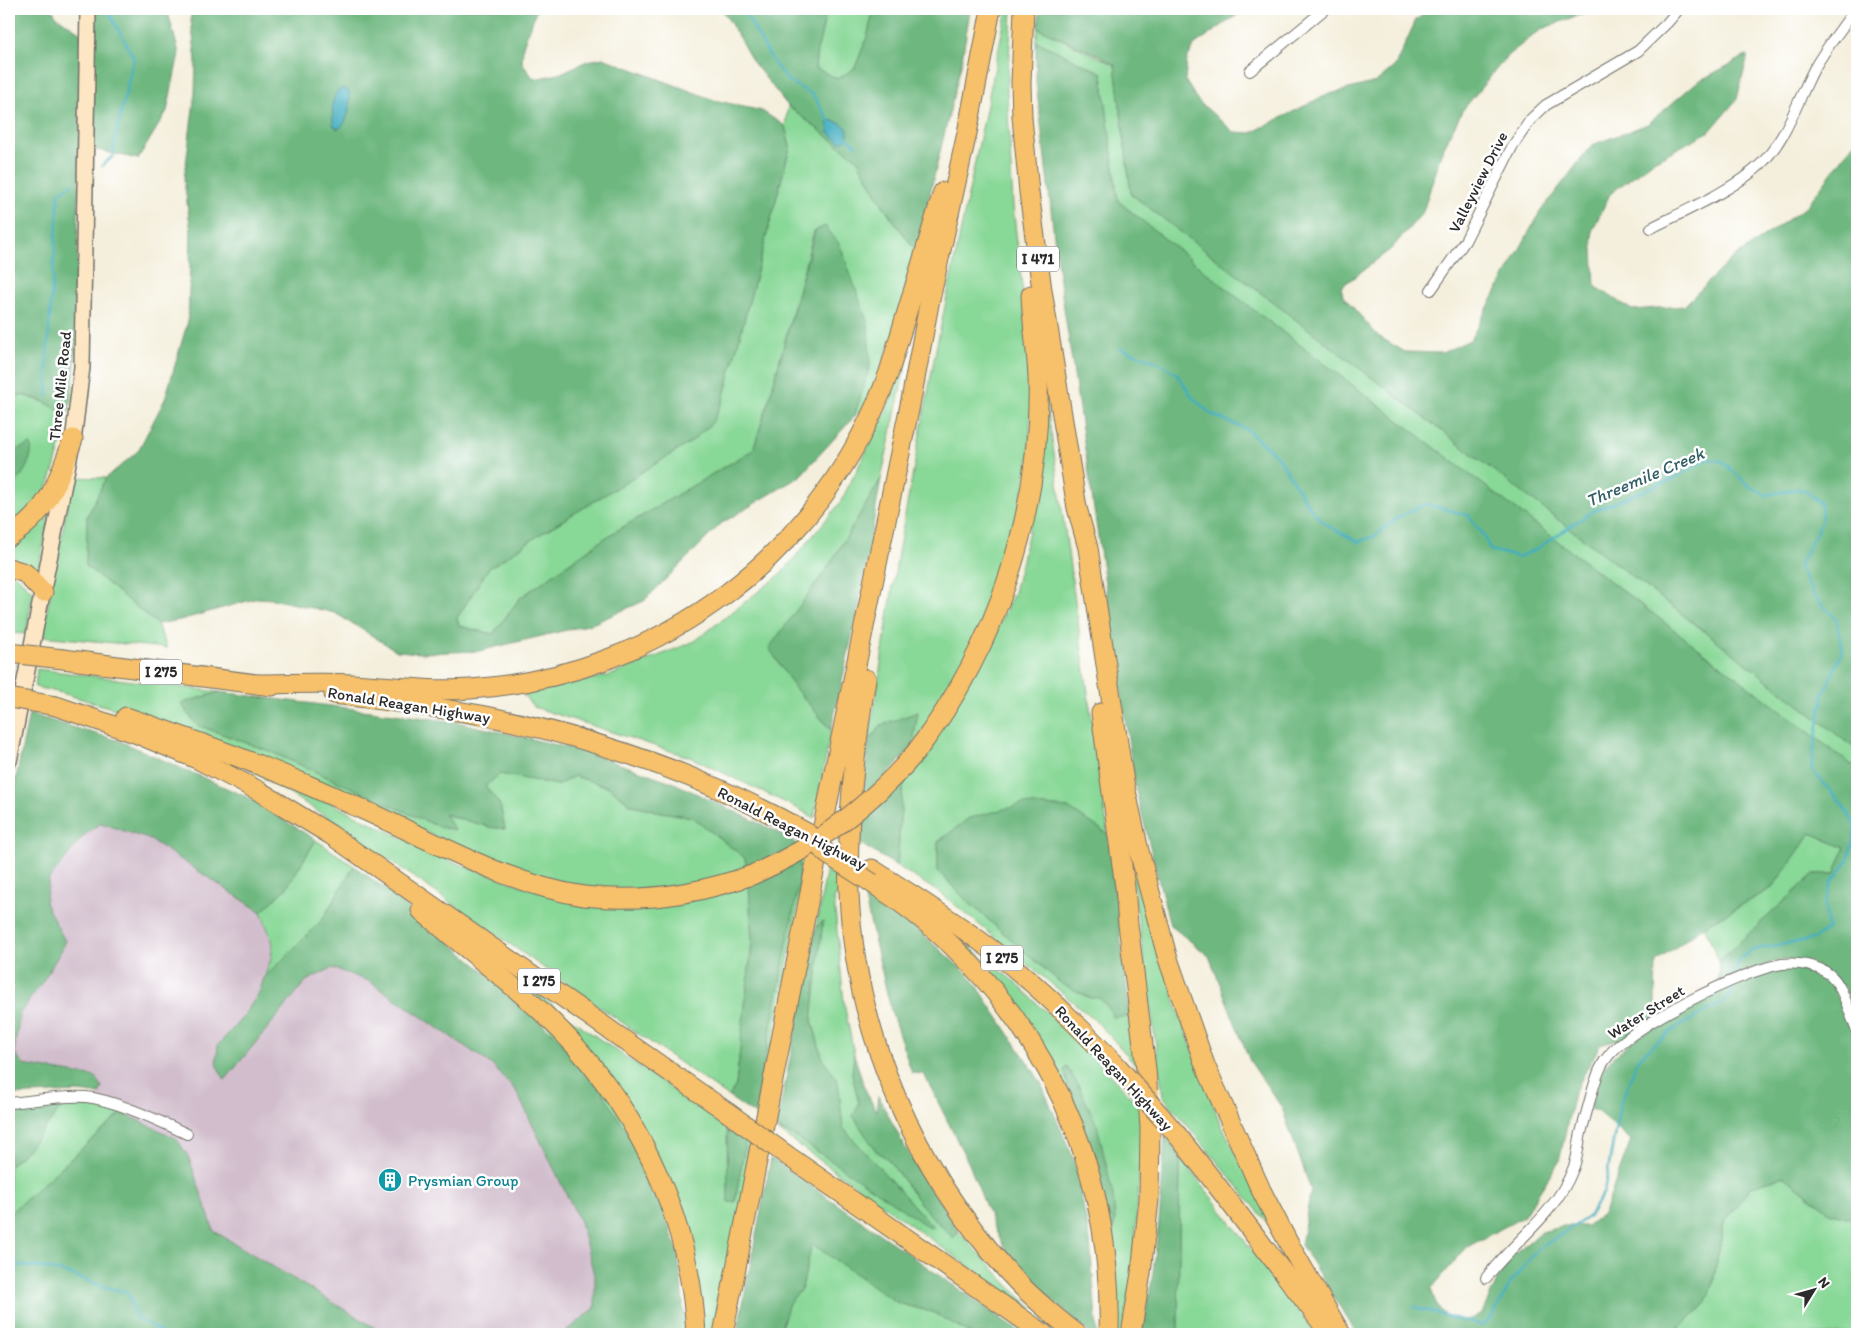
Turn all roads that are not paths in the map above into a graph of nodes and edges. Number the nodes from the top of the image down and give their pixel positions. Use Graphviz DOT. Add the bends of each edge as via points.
graph roads {
  1 [pos="88,9"];
  2 [pos="992,9"];
  3 [pos="1024,9"];
  4 [pos="1326,9"];
  5 [pos="1679,9"];
  6 [pos="1855,9"];
  7 [pos="1250,71"];
  8 [pos="967,133"];
  9 [pos="1024,147"];
  10 [pos="1651,228"];
  11 [pos="1431,290"];
  12 [pos="73,439"];
  13 [pos="1077,508"];
  14 [pos="9,537"];
  15 [pos="9,568"];
  16 [pos="877,571"];
  17 [pos="43,592"];
  18 [pos="9,653"];
  19 [pos="259,684"];
  20 [pos="9,698"];
  21 [pos="56,706"];
  22 [pos="9,761"];
  23 [pos="352,850"];
  24 [pos="872,876"];
  25 [pos="1857,1031"];
  26 [pos="9,1103"];
  27 [pos="187,1134"];
  28 [pos="1486,1278"];
  29 [pos="1074,1332"];
  30 [pos="696,1334"];
  31 [pos="723,1334"];
  32 [pos="1044,1334"];
  33 [pos="1108,1334"];
  34 [pos="1130,1334"];
  35 [pos="1330,1334"];
  36 [pos="1341,1334"];
  1 -- 12 [label="street, Three Mile Road" via="82,367"];
  2 -- 8 [label="highway"];
  3 -- 9 [label="highway, I 471" via="1020,83"];
  4 -- 7 [label="street"];
  5 -- 11 [label="street, Valleyview Drive" via="1638,51 1546,105 1531,119 1512,147 1465,241"];
  6 -- 10 [label="street" via="1825,50 1771,153 1731,186"];
  8 -- 16 [label="highway" via="929,304"];
  8 -- 19 [label="highway" via="950,170 933,222 889,372 858,443 810,513 776,552 738,585 690,619 651,641 604,660 537,680 470,689"];
  9 -- 13 [label="highway, I 471" via="1042,290"];
  9 -- 21 [label="highway, bridge" via="1038,379 1036,438 1028,502 1018,546 984,639 940,720 888,784 802,850 752,875 695,892 634,899 584,896 541,886 489,867 215,747 108,711"];
  12 -- 14 [label="highway" via="47,502 36,516"];
  12 -- 17 [label="street, Three Mile Road"];
  13 -- 34 [label="highway" via="1078,546 1123,877 1147,1084 1151,1156 1149,1200"];
  13 -- 36 [label="highway" via="1088,548 1124,782 1157,922 1180,997 1205,1065 1261,1190"];
  15 -- 17 [label="highway" via="25,573"];
  16 -- 29 [label="highway" via="875,616 855,762 849,863 853,932 868,1017 897,1100 940,1182 1011,1275"];
  16 -- 31 [label="highway" via="831,786"];
  17 -- 22 [label="street, Three Mile Road"];
  18 -- 19 [label="highway, Ronald Reagan Highway / I 275, bridge"];
  19 -- 24 [label="highway, Ronald Reagan Highway / I 275, bridge" via="453,710 571,737 676,771 746,802 807,833"];
  20 -- 21 [label="highway, I 275, bridge"];
  21 -- 23 [label="highway, I 275" via="135,733 226,773"];
  23 -- 30 [label="highway" via="544,1015 590,1062 612,1092 650,1156 677,1225 691,1284"];
  23 -- 32 [label="highway, I 275, bridge"];
  24 -- 33 [label="highway" via="974,966 1000,997 1044,1063 1079,1142 1092,1188 1102,1237"];
  24 -- 35 [label="highway, Ronald Reagan Highway / I 275, bridge" via="959,926 1058,1007 1117,1066 1178,1136"];
  25 -- 28 [label="street, Water Street" via="1842,994 1829,974 1794,964 1773,966 1721,986 1646,1027 1614,1049 1603,1062 1586,1111 1573,1170 1553,1205"];
  26 -- 27 [label="street" via="64,1097 93,1098"];
}
